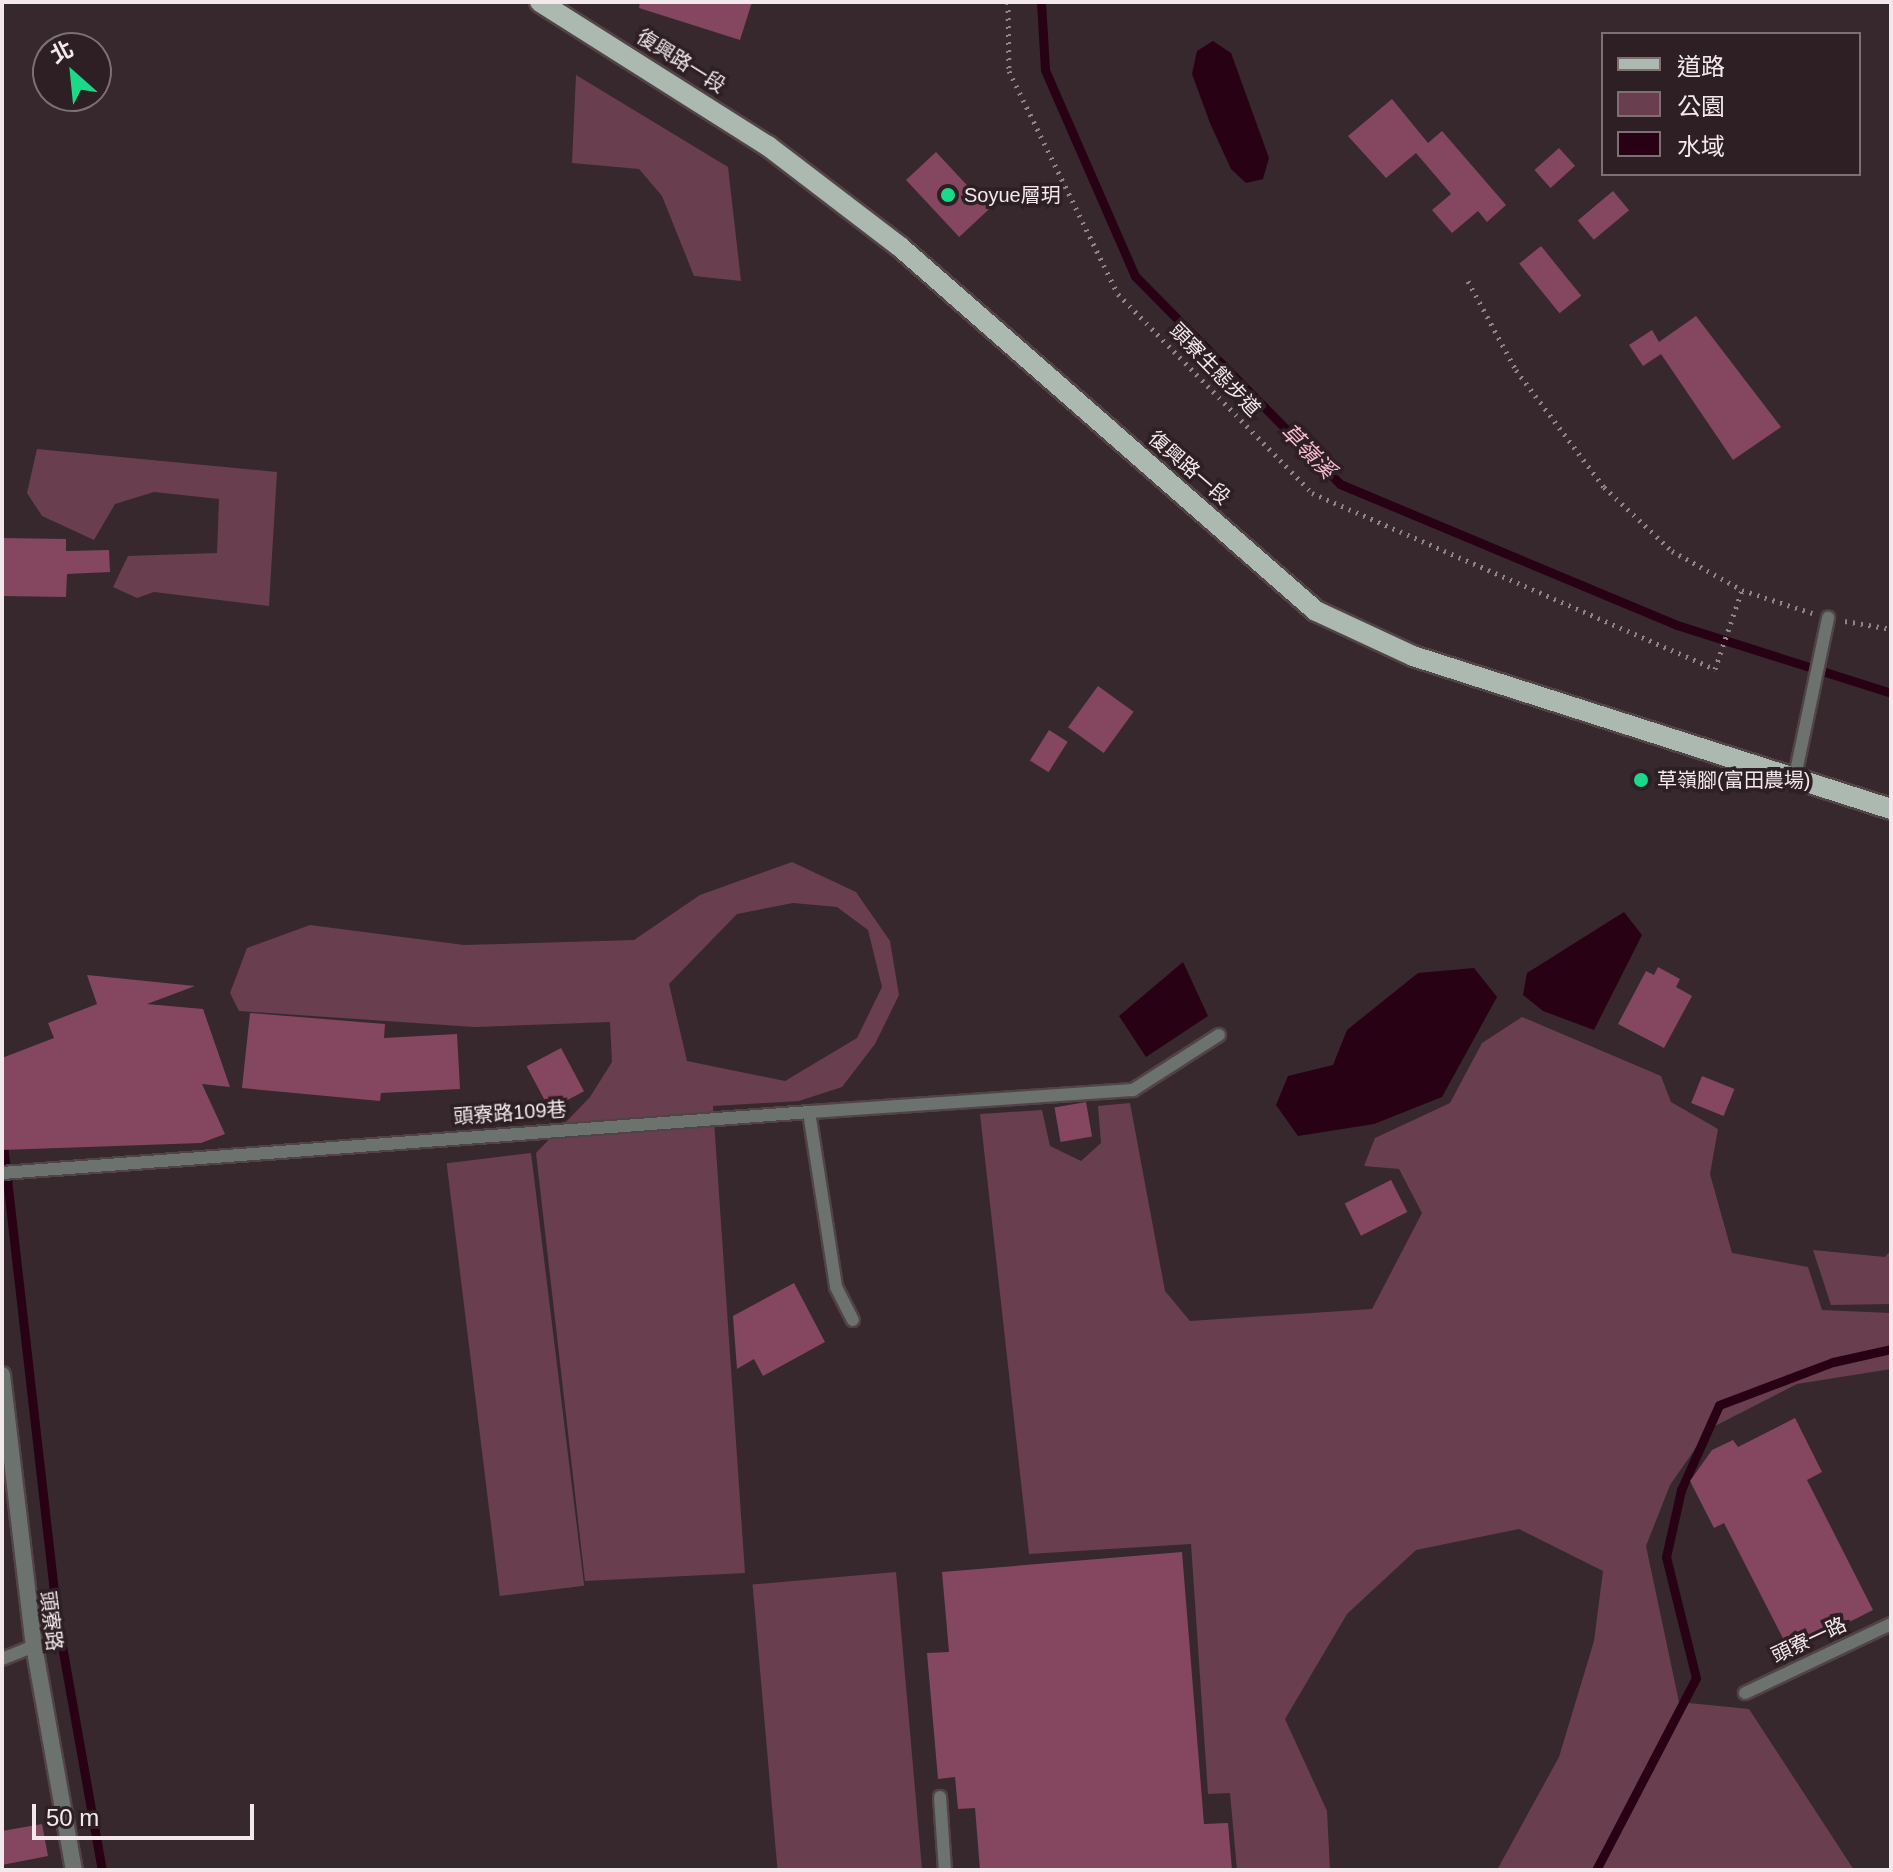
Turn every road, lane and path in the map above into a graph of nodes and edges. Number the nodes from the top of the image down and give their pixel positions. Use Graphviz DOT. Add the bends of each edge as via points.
graph roads {
  1 [pos="540,2"];
  2 [pos="1008,2"];
  3 [pos="1468,281"];
  4 [pos="1742,590"];
  5 [pos="1828,618"];
  6 [pos="1891,629"];
  7 [pos="1794,781"];
  8 [pos="1891,809"];
  9 [pos="1219,1035"];
  10 [pos="809,1112"];
  11 [pos="2,1173"];
  12 [pos="853,1320"];
  13 [pos="2,1375"];
  14 [pos="1891,1624"];
  15 [pos="34,1646"];
  16 [pos="2,1659"];
  17 [pos="1745,1693"];
  18 [pos="940,1797"];
  19 [pos="74,1870"];
  20 [pos="945,1870"];
  1 -- 7 [label="main road, 復興路一段" via="768,146 899,246 1316,611 1413,656"];
  2 -- 4 [label="path, 頭寮生態步道" via="1009,71 1118,294 1312,493 1715,669"];
  3 -- 4 [label="path" via="1516,370 1604,487 1672,551"];
  4 -- 5 [label="path"];
  5 -- 6 [label="path"];
  5 -- 7 [label="lane"];
  7 -- 8 [label="main road, 復興路一段"];
  9 -- 10 [label="lane, 頭寮路109巷" via="1133,1090"];
  10 -- 11 [label="lane, 頭寮路109巷"];
  10 -- 12 [label="lane" via="836,1287"];
  13 -- 15 [label="street, 頭寮路"];
  14 -- 17 [label="lane, 頭寮一路"];
  15 -- 16 [label="lane"];
  15 -- 19 [label="street, 頭寮路"];
  18 -- 20 [label="lane"];
}
